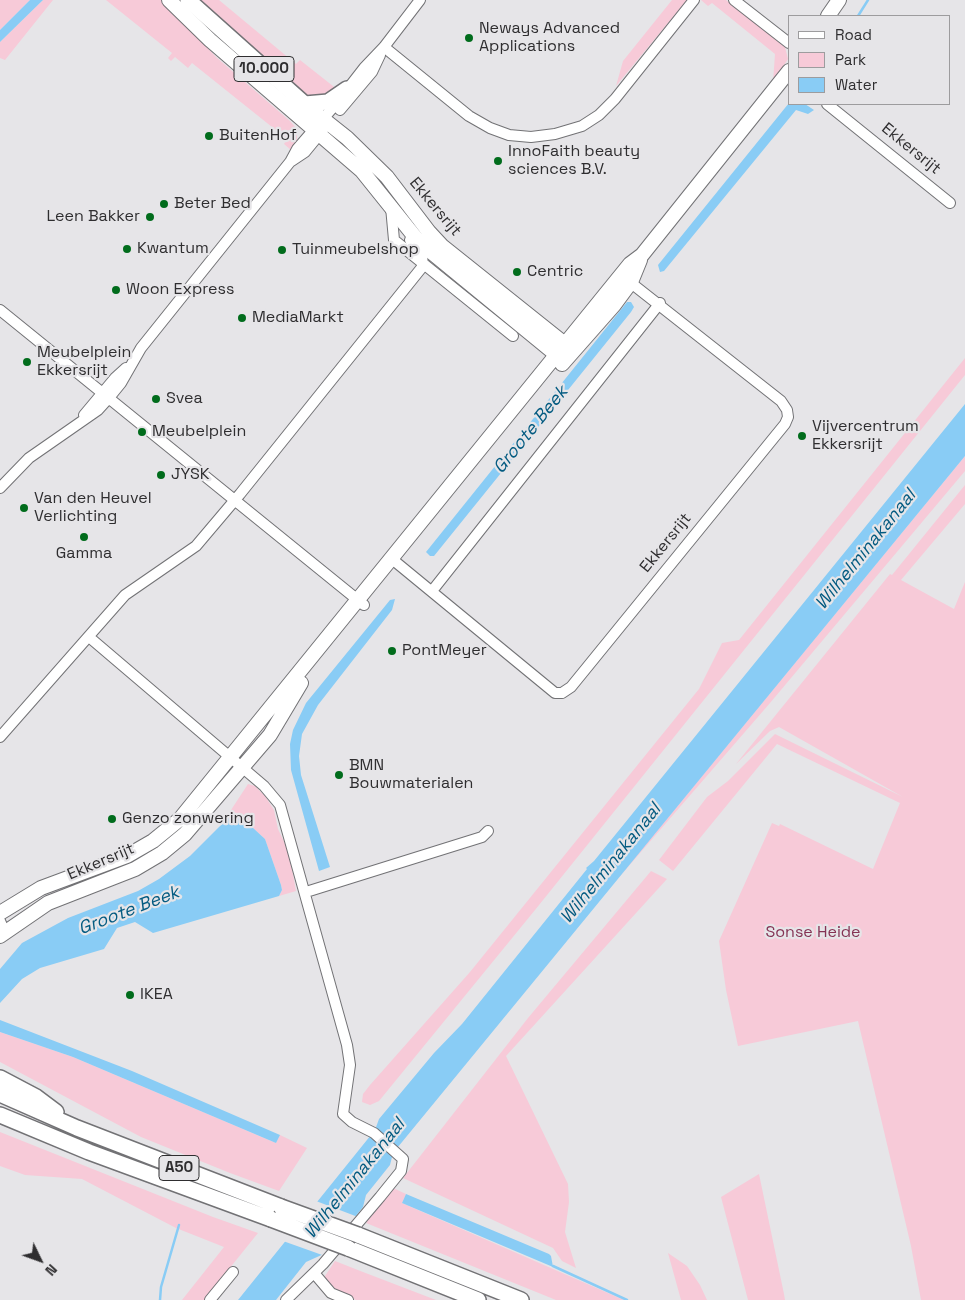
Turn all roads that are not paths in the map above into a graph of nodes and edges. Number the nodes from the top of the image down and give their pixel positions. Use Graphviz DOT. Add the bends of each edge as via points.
graph roads {
  1 [pos="169,0"];
  2 [pos="188,0"];
  3 [pos="420,0"];
  4 [pos="694,0"];
  5 [pos="734,0"];
  6 [pos="839,0"];
  7 [pos="829,15"];
  8 [pos="788,42"];
  9 [pos="384,47"];
  10 [pos="788,73"];
  11 [pos="348,89"];
  12 [pos="828,105"];
  13 [pos="307,106"];
  14 [pos="321,127"];
  15 [pos="950,204"];
  16 [pos="391,207"];
  17 [pos="409,229"];
  18 [pos="423,266"];
  19 [pos="626,279"];
  20 [pos="660,304"];
  21 [pos="0,310"];
  22 [pos="513,336"];
  23 [pos="564,353"];
  24 [pos="105,396"];
  25 [pos="0,488"];
  26 [pos="234,501"];
  27 [pos="395,561"];
  28 [pos="432,591"];
  29 [pos="362,603"];
  30 [pos="89,637"];
  31 [pos="0,737"];
  32 [pos="231,759"];
  33 [pos="243,769"];
  34 [pos="488,831"];
  35 [pos="306,892"];
  36 [pos="0,913"];
  37 [pos="2,930"];
  38 [pos="0,1078"];
  39 [pos="0,1094"];
  40 [pos="0,1115"];
  41 [pos="77,1128"];
  42 [pos="233,1272"];
  43 [pos="314,1273"];
  44 [pos="210,1300"];
  45 [pos="286,1300"];
  46 [pos="348,1300"];
  47 [pos="478,1300"];
  48 [pos="521,1300"];
  1 -- 14 [label="main road, Ekkersrijt / 10.000" via="210,40"];
  2 -- 13 [label="highway, Ekkersrijt / 10.000"];
  3 -- 9 [label="street"];
  4 -- 9 [label="street" via="599,115 582,126 555,134 509,135 490,128 470,116"];
  5 -- 8 [label="street"];
  6 -- 7 [label="main road"];
  9 -- 11 [label="street"];
  9 -- 14 [label="street" via="372,72"];
  10 -- 19 [label="main road, Ekkersrijt"];
  11 -- 13 [label="highway" via="328,102"];
  11 -- 14 [label="street"];
  12 -- 15 [label="street, Ekkersrijt"];
  13 -- 14 [label="main road, Ekkersrijt / 10.000"];
  14 -- 16 [label="main road, Ekkersrijt / 10.000"];
  14 -- 23 [label="main road, Ekkersrijt / 10.000" via="388,177 442,246"];
  14 -- 24 [label="street" via="296,149 290,162 129,366 115,378"];
  16 -- 17 [label="main road, Ekkersrijt / 10.000"];
  16 -- 18 [label="street, Ekkersrijt" via="394,240"];
  17 -- 18 [label="street, Ekkersrijt" via="410,241 422,255"];
  17 -- 23 [label="main road, Ekkersrijt / 10.000" via="437,258"];
  18 -- 22 [label="street, Ekkersrijt"];
  18 -- 26 [label="street"];
  19 -- 20 [label="street, Ekkersrijt"];
  19 -- 23 [label="main road, Ekkersrijt"];
  20 -- 28 [label="street"];
  20 -- 28 [label="street, Ekkersrijt" via="781,401 787,410 785,424 571,687 562,693 555,693"];
  21 -- 24 [label="street"];
  23 -- 27 [label="main road, Ekkersrijt"];
  24 -- 25 [label="street" via="74,426 29,458"];
  24 -- 26 [label="street"];
  26 -- 29 [label="street"];
  26 -- 30 [label="street" via="196,546 125,595"];
  27 -- 28 [label="street, Ekkersrijt"];
  27 -- 29 [label="main road, Ekkersrijt"];
  29 -- 32 [label="main road, Ekkersrijt"];
  29 -- 33 [label="main road, Ekkersrijt" via="296,689 270,736"];
  30 -- 31 [label="street"];
  30 -- 32 [label="street"];
  32 -- 33 [label="street"];
  32 -- 36 [label="main road, Ekkersrijt" via="180,819 153,841 128,856 41,888"];
  33 -- 35 [label="street" via="280,805"];
  33 -- 37 [label="main road, Ekkersrijt" via="197,821 162,853 134,869 48,903"];
  34 -- 35 [label="street" via="482,837"];
  35 -- 43 [label="street" via="347,1045 350,1065 343,1114 374,1133 403,1159 403,1167 380,1197"];
  38 -- 41 [label="highway, A50" via="36,1097"];
  39 -- 41 [label="highway, A50"];
  40 -- 47 [label="highway, A50, bridge"];
  41 -- 48 [label="highway, A50, bridge"];
  42 -- 44 [label="street"];
  43 -- 45 [label="street"];
  43 -- 46 [label="street" via="332,1293"];
}
